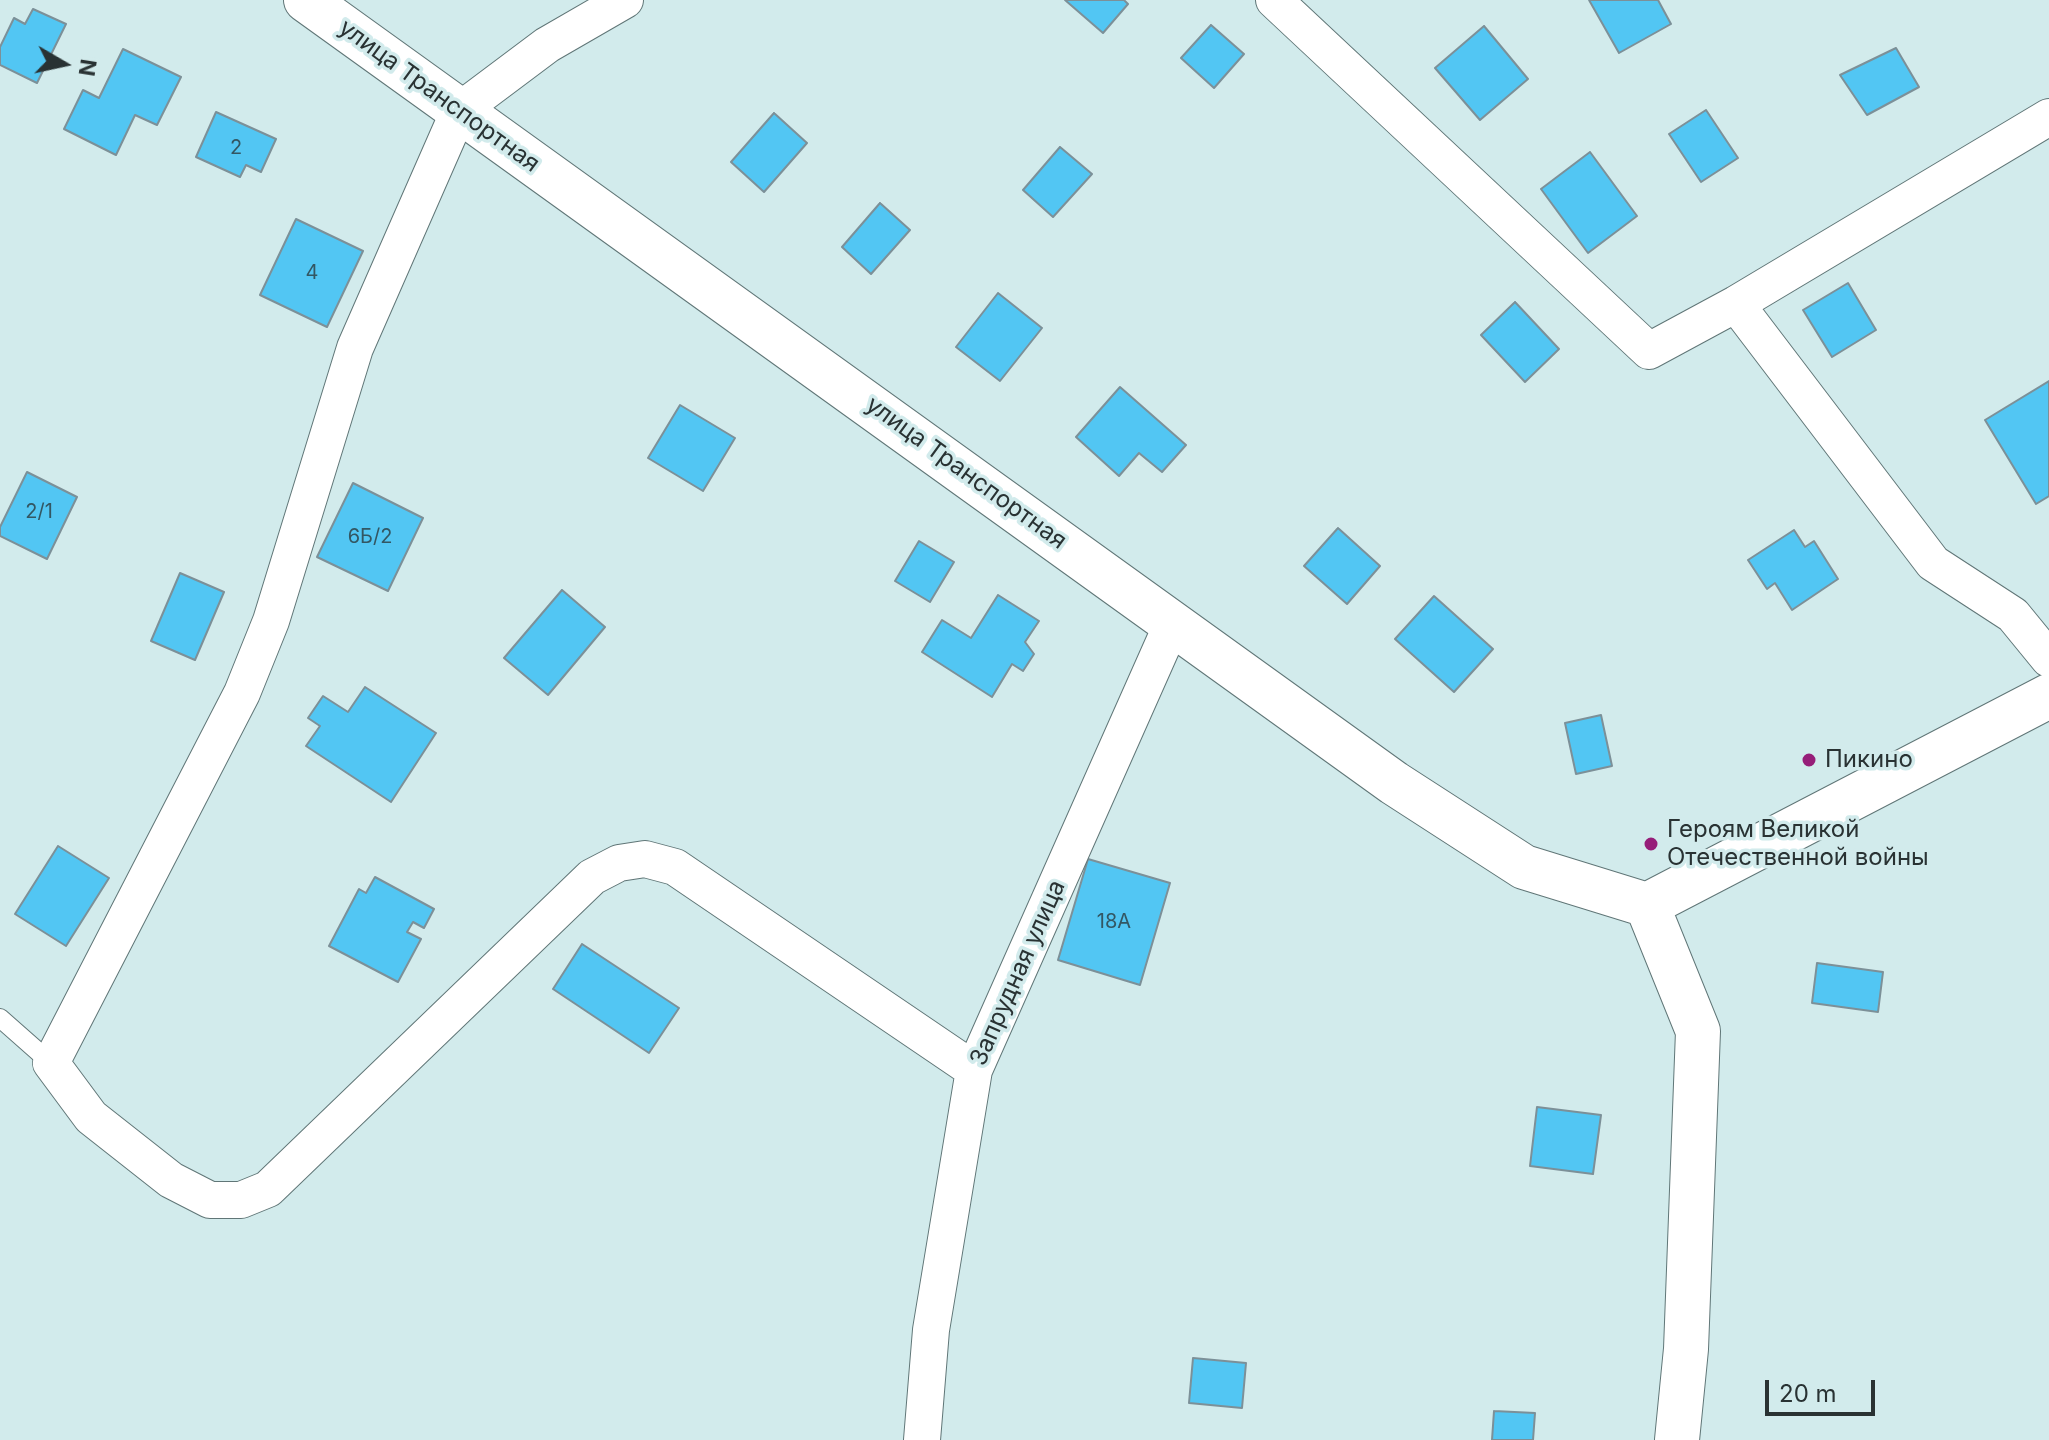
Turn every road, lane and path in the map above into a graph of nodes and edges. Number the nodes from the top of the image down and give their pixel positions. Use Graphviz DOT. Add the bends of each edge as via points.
graph roads {
  1 [pos="306,0"];
  2 [pos="625,0"];
  3 [pos="1274,0"];
  4 [pos="459,111"];
  5 [pos="2049,117"];
  6 [pos="1736,304"];
  7 [pos="1173,622"];
  8 [pos="2049,659"];
  9 [pos="2049,696"];
  10 [pos="1647,905"];
  11 [pos="0,1018"];
  12 [pos="51,1063"];
  13 [pos="974,1070"];
  14 [pos="922,1440"];
  15 [pos="1677,1440"];
  1 -- 4 [label="main road, улица Транспортная"];
  2 -- 4 [label="street" via="547,45"];
  3 -- 6 [label="street" via="1649,351"];
  4 -- 7 [label="main road, улица Транспортная"];
  4 -- 12 [label="street" via="355,348 271,621 242,693"];
  5 -- 6 [label="street"];
  6 -- 8 [label="street" via="1933,563 2013,615"];
  7 -- 10 [label="main road, улица Транспортная" via="1394,783 1524,867"];
  7 -- 13 [label="street, Запрудная улица"];
  9 -- 10 [label="main road"];
  10 -- 15 [label="main road" via="1698,1031 1686,1349"];
  11 -- 12 [label="lane"];
  12 -- 13 [label="street" via="91,1117 171,1180 210,1200 241,1200 268,1189 592,877 619,863 645,859 675,867"];
  13 -- 14 [label="street, Запрудная улица" via="931,1330"];
}
